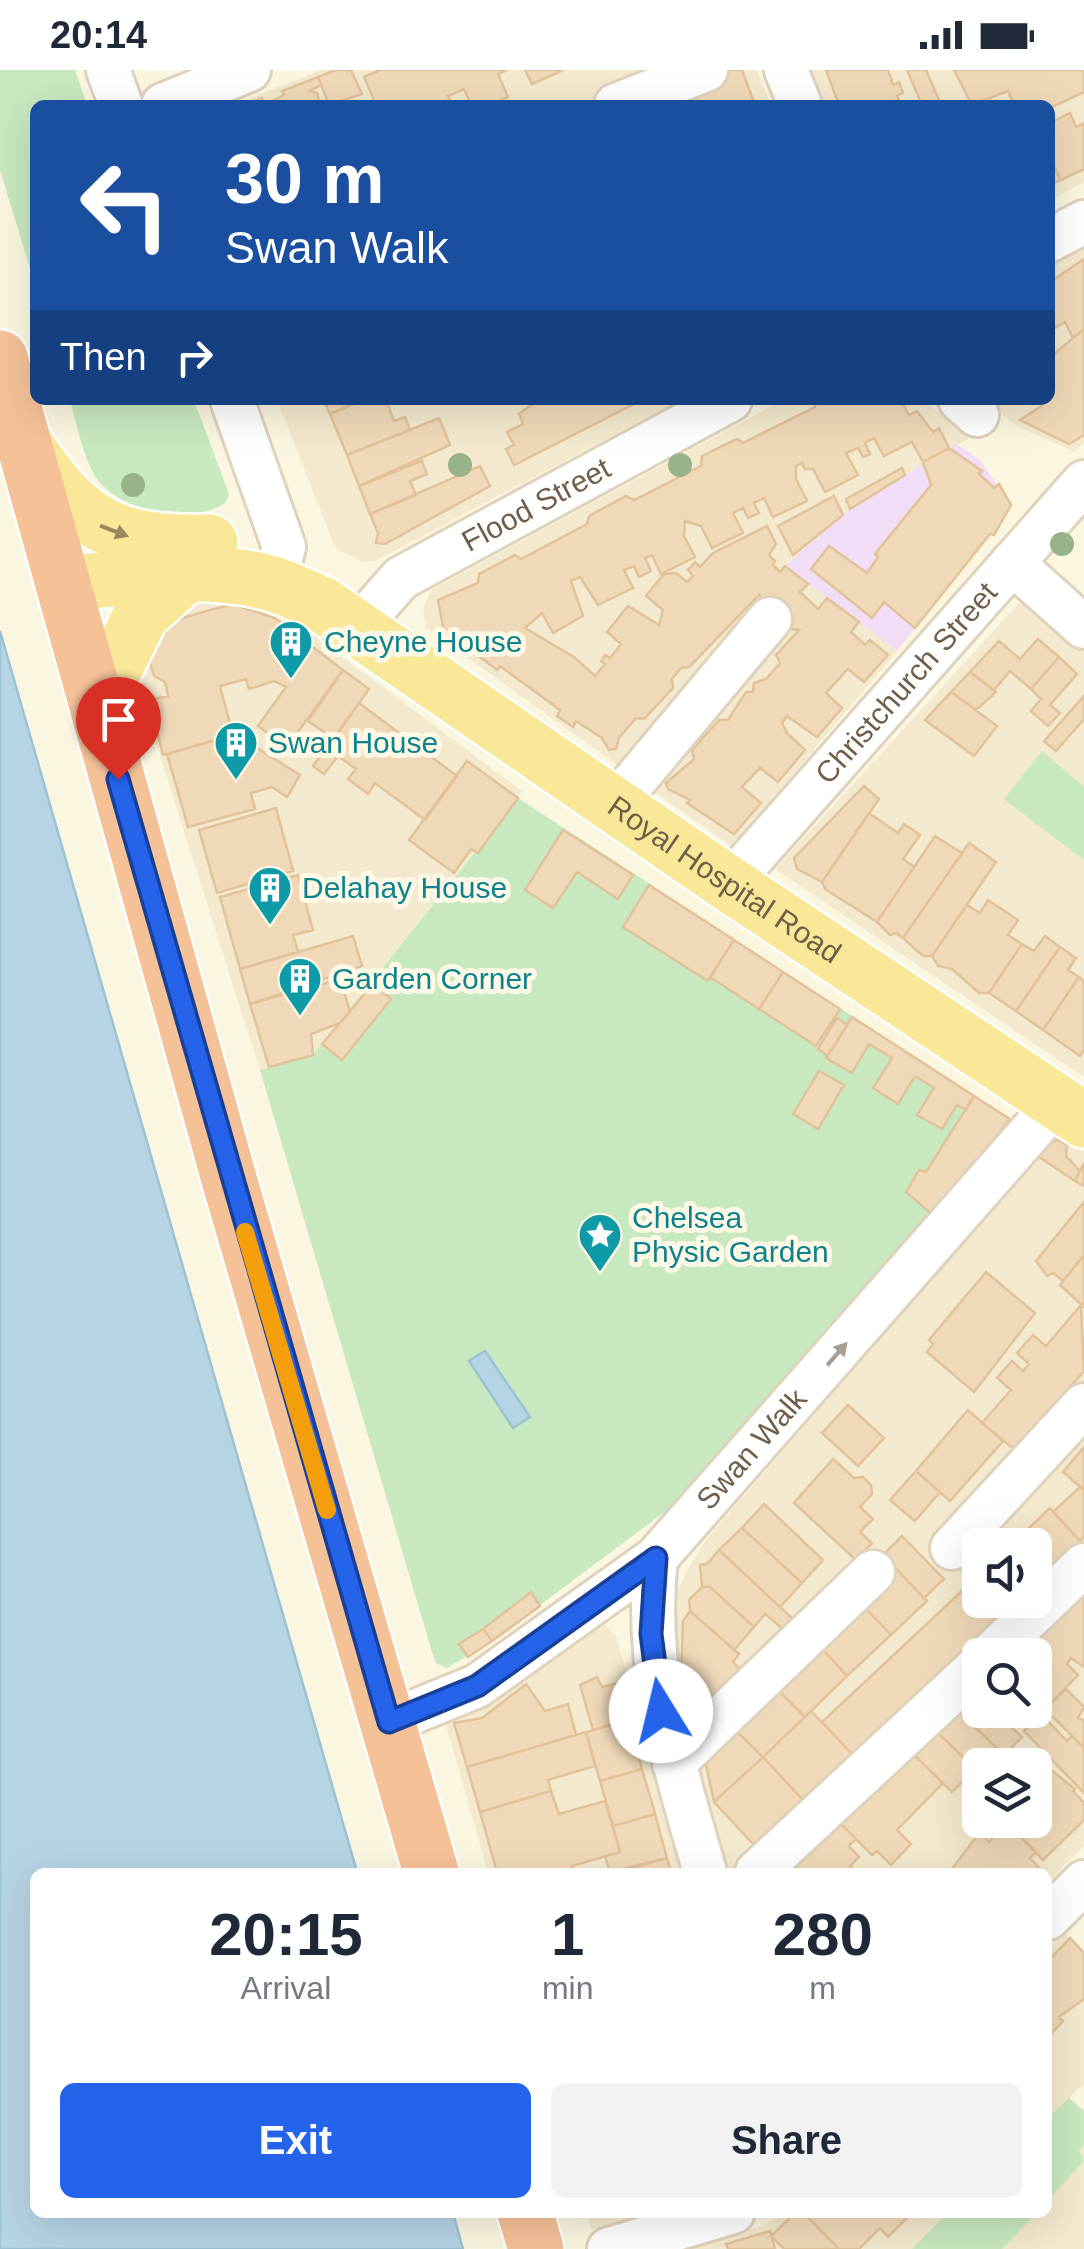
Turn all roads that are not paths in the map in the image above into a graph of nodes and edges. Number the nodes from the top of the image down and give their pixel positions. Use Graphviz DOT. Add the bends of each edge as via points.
graph roads {
  1 [pos="108,70"];
  2 [pos="249,70"];
  3 [pos="706,70"];
  4 [pos="786,70"];
  5 [pos="119,100"];
  6 [pos="174,100"];
  7 [pos="629,100"];
  8 [pos="798,100"];
  9 [pos="1084,222"];
  10 [pos="1055,237"];
  11 [pos="0,358"];
  12 [pos="233,405"];
  13 [pos="721,405"];
  14 [pos="25,443"];
  15 [pos="1084,482"];
  16 [pos="1012,563"];
  17 [pos="279,565"];
  18 [pos="183,577"];
  19 [pos="64,584"];
  20 [pos="770,619"];
  21 [pos="1084,628"];
  22 [pos="368,632"];
  23 [pos="97,705"];
  24 [pos="614,804"];
  25 [pos="729,884"];
  26 [pos="1070,1111"];
  27 [pos="1084,1405"];
  28 [pos="952,1548"];
  29 [pos="656,1558"];
  30 [pos="1084,1565"];
  31 [pos="872,1572"];
  32 [pos="1008,1638"];
  33 [pos="962,1682"];
  34 [pos="389,1722"];
  35 [pos="674,1764"];
  36 [pos="430,1868"];
  37 [pos="704,1868"];
  38 [pos="761,1868"];
  39 [pos="1084,1882"];
  40 [pos="1052,1914"];
  41 [pos="527,2218"];
  42 [pos="713,2218"];
  43 [pos="536,2249"];
  44 [pos="610,2249"];
  1 -- 5 [label="street"];
  2 -- 6 [label="street"];
  3 -- 7 [label="street"];
  4 -- 8 [label="street"];
  9 -- 10 [label="street"];
  11 -- 14 [label="highway"];
  12 -- 17 [label="street"];
  13 -- 22 [label="street, Flood Street" via="401,578 372,610"];
  14 -- 17 [label="main road, Royal Hospital Road, one-way" via="66,501 116,535"];
  14 -- 19 [label="highway"];
  15 -- 16 [label="street, Christchurch Street"];
  16 -- 21 [label="street"];
  16 -- 25 [label="street, Christchurch Street"];
  17 -- 18 [label="main road, Royal Hospital Road" via="242,578"];
  17 -- 22 [label="main road, Royal Hospital Road" via="323,605"];
  18 -- 19 [label="main road, Royal Hospital Road"];
  18 -- 23 [label="main road" via="141,615"];
  19 -- 23 [label="highway"];
  20 -- 24 [label="street"];
  22 -- 24 [label="main road, Royal Hospital Road"];
  23 -- 34 [label="highway"];
  24 -- 25 [label="main road, Royal Hospital Road"];
  25 -- 26 [label="main road, Royal Hospital Road"];
  29 -- 26 [label="street, Swan Walk, one-way"];
  27 -- 28 [label="street"];
  29 -- 34 [label="street, Swan Walk" via="477,1686"];
  29 -- 35 [label="street" via="651,1634"];
  30 -- 32 [label="street"];
  31 -- 35 [label="street"];
  33 -- 38 [label="street"];
  34 -- 36 [label="highway"];
  35 -- 37 [label="street"];
  39 -- 40 [label="street"];
  41 -- 43 [label="highway"];
  42 -- 44 [label="street"];
}
